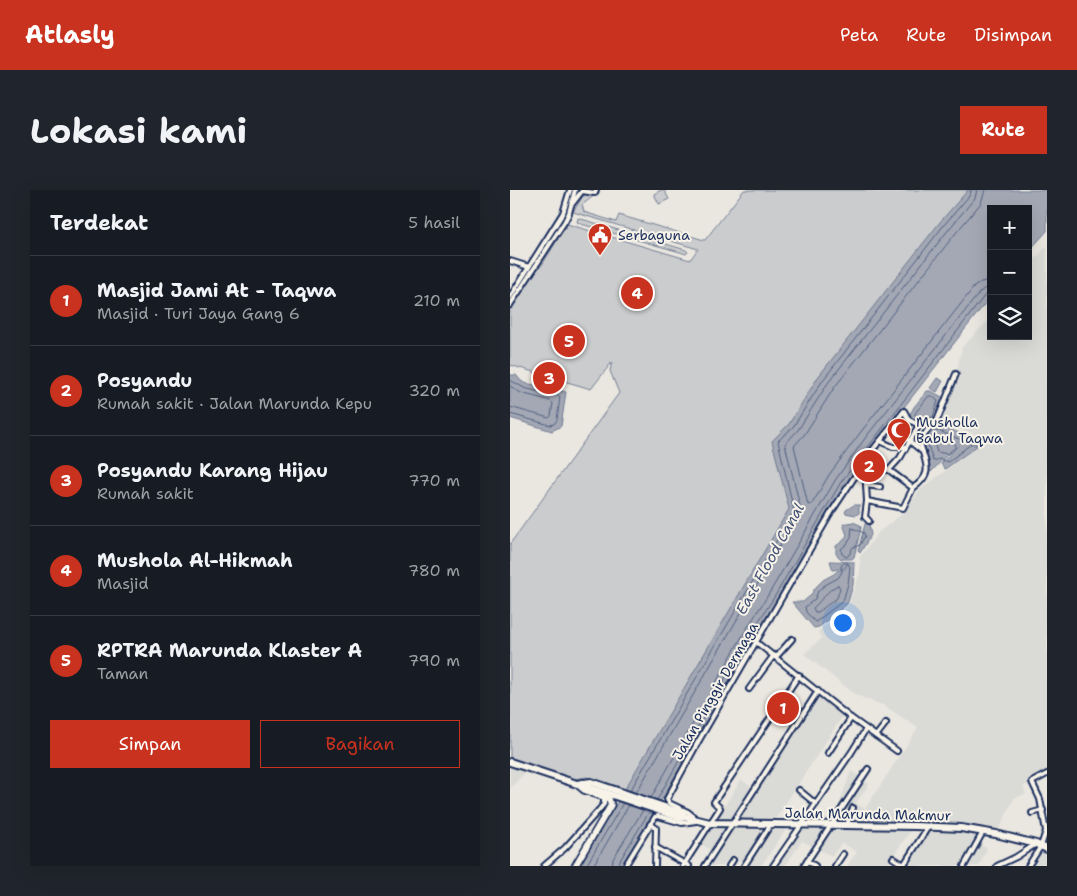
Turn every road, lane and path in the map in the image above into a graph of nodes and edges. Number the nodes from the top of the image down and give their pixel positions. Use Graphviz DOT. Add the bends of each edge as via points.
graph roads {
  1 [pos="570,190"];
  2 [pos="575,190"];
  3 [pos="596,190"];
  4 [pos="570,206"];
  5 [pos="510,261"];
  6 [pos="529,266"];
  7 [pos="510,297"];
  8 [pos="510,305"];
  9 [pos="956,374"];
  10 [pos="895,423"];
  11 [pos="932,424"];
  12 [pos="919,425"];
  13 [pos="880,441"];
  14 [pos="909,441"];
  15 [pos="905,447"];
  16 [pos="923,452"];
  17 [pos="859,470"];
  18 [pos="889,470"];
  19 [pos="866,473"];
  20 [pos="866,485"];
  21 [pos="880,487"];
  22 [pos="913,488"];
  23 [pos="867,501"];
  24 [pos="869,521"];
  25 [pos="792,639"];
  26 [pos="756,642"];
  27 [pos="775,656"];
  28 [pos="799,675"];
  29 [pos="749,689"];
  30 [pos="818,691"];
  31 [pos="851,718"];
  32 [pos="886,723"];
  33 [pos="866,729"];
  34 [pos="876,736"];
  35 [pos="897,751"];
  36 [pos="828,753"];
  37 [pos="510,762"];
  38 [pos="868,769"];
  39 [pos="1047,774"];
  40 [pos="580,783"];
  41 [pos="800,790"];
  42 [pos="604,797"];
  43 [pos="816,804"];
  44 [pos="853,808"];
  45 [pos="1043,810"];
  46 [pos="1032,813"];
  47 [pos="698,820"];
  48 [pos="710,823"];
  49 [pos="650,824"];
  50 [pos="732,824"];
  51 [pos="771,824"];
  52 [pos="800,826"];
  53 [pos="831,826"];
  54 [pos="849,826"];
  55 [pos="928,827"];
  56 [pos="1046,830"];
  57 [pos="982,832"];
  58 [pos="1042,846"];
  59 [pos="655,847"];
  60 [pos="843,854"];
  61 [pos="893,858"];
  62 [pos="733,860"];
  63 [pos="807,861"];
  64 [pos="686,865"];
  65 [pos="544,866"];
  66 [pos="575,866"];
  67 [pos="625,866"];
  68 [pos="655,866"];
  69 [pos="705,866"];
  70 [pos="729,866"];
  71 [pos="744,866"];
  72 [pos="773,866"];
  73 [pos="804,866"];
  74 [pos="815,866"];
  75 [pos="835,866"];
  76 [pos="904,866"];
  77 [pos="964,866"];
  78 [pos="997,866"];
  79 [pos="1028,866"];
  1 -- 6 [label="street" via="563,213"];
  2 -- 4 [label="street"];
  3 -- 4 [label="street" via="595,193 582,191"];
  4 -- 8 [label="street" via="569,213"];
  5 -- 6 [label="street"];
  6 -- 7 [label="street"];
  9 -- 11 [label="street" via="936,423"];
  10 -- 12 [label="street, Jalan Pinggir Dermaga" via="904,411"];
  10 -- 13 [label="street, Jalan Pinggir Dermaga"];
  10 -- 14 [label="street"];
  11 -- 12 [label="street"];
  11 -- 16 [label="street" via="920,441"];
  12 -- 14 [label="street"];
  13 -- 15 [label="street"];
  13 -- 17 [label="street, Jalan Pinggir Dermaga"];
  14 -- 15 [label="street"];
  14 -- 16 [label="street"];
  15 -- 18 [label="street"];
  16 -- 22 [label="street" via="928,472"];
  17 -- 19 [label="street"];
  17 -- 26 [label="street, Jalan Pinggir Dermaga"];
  18 -- 19 [label="street" via="868,468"];
  18 -- 22 [label="street"];
  19 -- 20 [label="street"];
  20 -- 21 [label="street"];
  20 -- 23 [label="street"];
  22 -- 23 [label="street" via="903,508"];
  23 -- 24 [label="street" via="865,517"];
  25 -- 27 [label="street"];
  26 -- 27 [label="street"];
  26 -- 47 [label="street, Jalan Pinggir Dermaga" via="667,797 669,803"];
  27 -- 28 [label="street"];
  27 -- 29 [label="street"];
  28 -- 30 [label="street"];
  28 -- 48 [label="street" via="714,802 721,808"];
  30 -- 31 [label="street"];
  30 -- 50 [label="street"];
  31 -- 33 [label="street"];
  31 -- 36 [label="street"];
  32 -- 34 [label="street"];
  33 -- 34 [label="street"];
  33 -- 43 [label="street"];
  34 -- 35 [label="street"];
  37 -- 40 [label="main road, Jalan Marunda Makmur"];
  38 -- 53 [label="street"];
  39 -- 45 [label="street" via="1032,782"];
  40 -- 42 [label="street" via="584,790"];
  40 -- 47 [label="main road, Jalan Marunda Makmur"];
  41 -- 43 [label="street"];
  42 -- 65 [label="street" via="604,804 599,810"];
  42 -- 66 [label="street" via="611,805"];
  43 -- 52 [label="street"];
  44 -- 54 [label="street"];
  45 -- 46 [label="street"];
  45 -- 56 [label="street"];
  47 -- 48 [label="main road, Jalan Marunda Makmur"];
  47 -- 49 [label="street" via="682,822 656,816"];
  48 -- 50 [label="main road, Jalan Marunda Makmur"];
  48 -- 64 [label="street"];
  49 -- 59 [label="street" via="656,828"];
  49 -- 67 [label="street"];
  50 -- 51 [label="main road, Jalan Marunda Makmur"];
  50 -- 69 [label="street"];
  51 -- 52 [label="main road, Jalan Marunda Makmur"];
  51 -- 71 [label="street"];
  52 -- 53 [label="main road, Jalan Marunda Makmur"];
  52 -- 72 [label="street"];
  53 -- 54 [label="main road, Jalan Marunda Makmur"];
  53 -- 63 [label="street"];
  54 -- 55 [label="main road, Jalan Marunda Makmur"];
  55 -- 57 [label="main road, Jalan Marunda Makmur"];
  55 -- 76 [label="street"];
  56 -- 58 [label="street"];
  57 -- 58 [label="main road, Jalan Marunda Makmur"];
  57 -- 77 [label="street"];
  58 -- 78 [label="street"];
  58 -- 79 [label="street"];
  59 -- 64 [label="street"];
  59 -- 68 [label="street"];
  60 -- 75 [label="street"];
  61 -- 76 [label="street"];
  62 -- 70 [label="street"];
  63 -- 73 [label="street"];
  63 -- 74 [label="street"];
}
